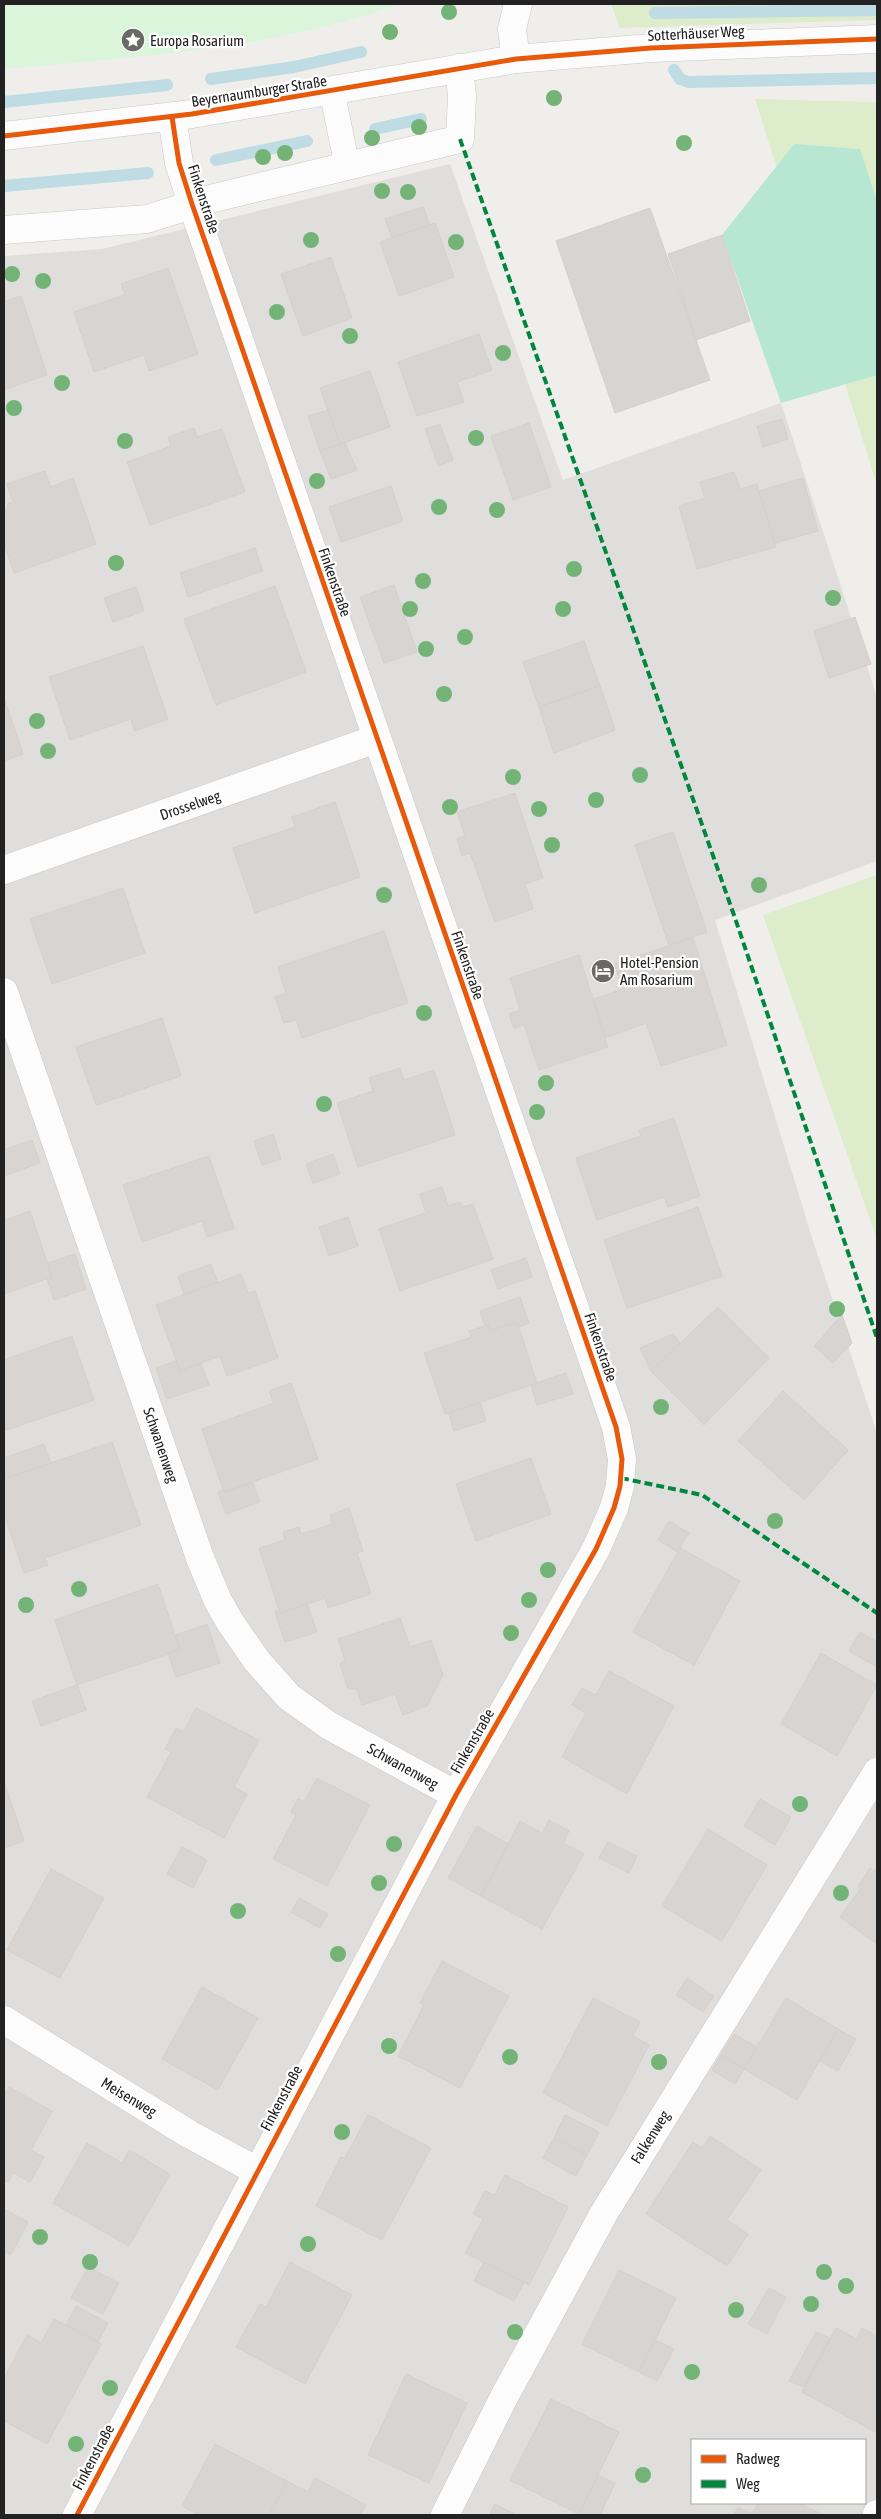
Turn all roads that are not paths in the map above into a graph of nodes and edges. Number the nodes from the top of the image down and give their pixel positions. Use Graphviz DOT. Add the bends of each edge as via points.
graph roads {
  1 [pos="518,4"];
  2 [pos="877,39"];
  3 [pos="516,59"];
  4 [pos="458,68"];
  5 [pos="332,92"];
  6 [pos="172,117"];
  7 [pos="4,136"];
  8 [pos="348,165"];
  9 [pos="192,204"];
  10 [pos="4,230"];
  11 [pos="376,739"];
  12 [pos="4,870"];
  13 [pos="4,992"];
  14 [pos="877,1772"];
  15 [pos="456,1795"];
  16 [pos="4,2020"];
  17 [pos="257,2171"];
  18 [pos="77,2515"];
  19 [pos="444,2515"];
  1 -- 3 [label="street" via="512,29"];
  2 -- 3 [label="street, Sotterhäuser Weg" via="651,48"];
  3 -- 4 [label="street, Beyernaumburger Straße"];
  4 -- 5 [label="street, Beyernaumburger Straße"];
  4 -- 8 [label="street" via="462,96 460,139"];
  5 -- 6 [label="street, Beyernaumburger Straße"];
  5 -- 8 [label="lane"];
  6 -- 7 [label="street, Beyernaumburger Straße"];
  6 -- 9 [label="street, Finkenstraße" via="179,163"];
  8 -- 9 [label="street"];
  9 -- 10 [label="street" via="158,217 135,221"];
  9 -- 11 [label="street, Finkenstraße"];
  11 -- 12 [label="street, Drosselweg"];
  11 -- 15 [label="street, Finkenstraße" via="616,1427 621,1454 617,1497 596,1549"];
  13 -- 15 [label="street, Schwanenweg" via="200,1558 218,1601 272,1679 308,1711"];
  14 -- 19 [label="street, Falkenweg" via="604,2213"];
  15 -- 17 [label="street, Finkenstraße"];
  16 -- 17 [label="street, Meisenweg" via="189,2134"];
  17 -- 18 [label="street, Finkenstraße"];
}
